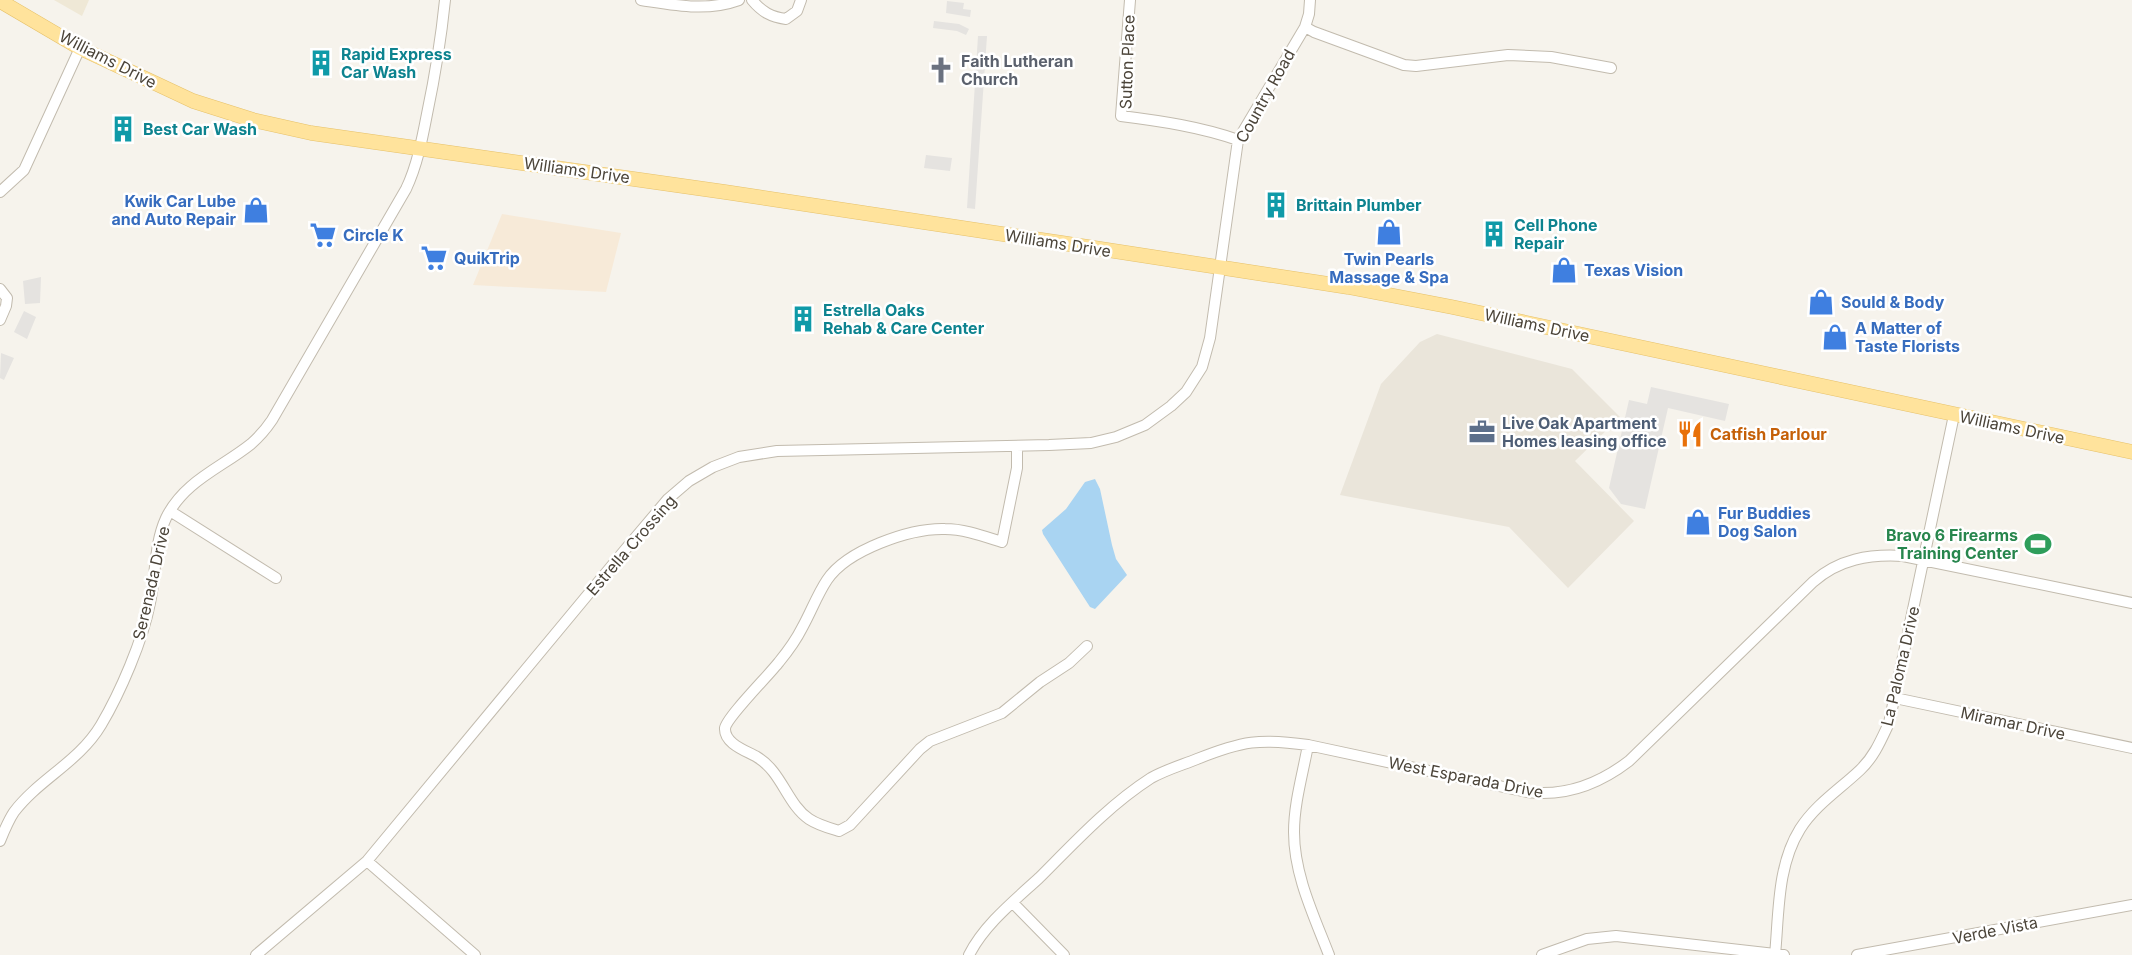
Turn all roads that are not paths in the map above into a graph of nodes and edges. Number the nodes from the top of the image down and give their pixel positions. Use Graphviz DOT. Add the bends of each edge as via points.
graph roads {
  1 [pos="445,0"];
  2 [pos="641,0"];
  3 [pos="739,0"];
  4 [pos="752,0"];
  5 [pos="801,0"];
  6 [pos="1130,0"];
  7 [pos="1310,0"];
  8 [pos="0,1"];
  9 [pos="660,2"];
  10 [pos="1305,27"];
  11 [pos="80,48"];
  12 [pos="1611,68"];
  13 [pos="1238,140"];
  14 [pos="420,148"];
  15 [pos="0,192"];
  16 [pos="1219,267"];
  17 [pos="0,289"];
  18 [pos="0,320"];
  19 [pos="1954,415"];
  20 [pos="1017,446"];
  21 [pos="2132,452"];
  22 [pos="171,511"];
  23 [pos="1924,559"];
  24 [pos="276,578"];
  25 [pos="2132,603"];
  26 [pos="1087,646"];
  27 [pos="1895,698"];
  28 [pos="1308,745"];
  29 [pos="2132,748"];
  30 [pos="0,841"];
  31 [pos="367,861"];
  32 [pos="1013,903"];
  33 [pos="2132,905"];
  34 [pos="256,955"];
  35 [pos="475,955"];
  36 [pos="969,955"];
  37 [pos="1064,955"];
  38 [pos="1329,955"];
  39 [pos="1542,955"];
  40 [pos="1778,955"];
  41 [pos="1857,955"];
  1 -- 14 [label="street, Serenada Drive"];
  2 -- 9 [label="street"];
  3 -- 9 [label="street" via="707,7"];
  4 -- 5 [label="street" via="771,16 786,19 797,11"];
  6 -- 13 [label="street, Sutton Place" via="1121,116 1151,119"];
  7 -- 10 [label="street, Country Road"];
  8 -- 11 [label="main road, Williams Drive"];
  10 -- 12 [label="street" via="1404,65 1508,55 1551,57"];
  10 -- 13 [label="street, Country Road"];
  11 -- 14 [label="main road, Williams Drive" via="193,101 253,120 311,133"];
  11 -- 15 [label="street" via="24,170"];
  13 -- 16 [label="street, Country Road"];
  14 -- 16 [label="main road, Williams Drive"];
  14 -- 22 [label="street, Serenada Drive" via="406,189 272,420 250,445 193,483"];
  16 -- 19 [label="main road, Williams Drive" via="1452,307"];
  16 -- 20 [label="street, Estrella Crossing" via="1210,338 1202,367 1172,406 1145,425 1116,437 1091,443"];
  17 -- 18 [label="street" via="7,298"];
  19 -- 21 [label="main road, Williams Drive"];
  19 -- 23 [label="street, La Paloma Drive"];
  20 -- 26 [label="street" via="1017,468 1002,542 942,528 909,534 860,552 827,579 791,648 731,717 725,733 744,752 774,771 809,819 839,831 850,825 930,741 1002,713"];
  20 -- 31 [label="street, Estrella Crossing" via="777,451 739,458 689,482 668,499"];
  22 -- 24 [label="street"];
  22 -- 30 [label="street, Serenada Drive" via="160,539 146,624 102,723 79,754 20,806"];
  23 -- 25 [label="street, West Esparada Drive"];
  23 -- 27 [label="street, La Paloma Drive"];
  23 -- 28 [label="street, West Esparada Drive" via="1872,555 1823,573 1630,760 1605,778 1578,789 1527,792"];
  27 -- 29 [label="street, Miramar Drive"];
  27 -- 40 [label="street, La Paloma Drive" via="1877,749 1861,769 1812,813 1794,841 1784,868"];
  28 -- 32 [label="street, West Esparada Drive" via="1268,741 1232,746 1152,778 1100,818"];
  28 -- 38 [label="street" via="1294,817 1294,848 1300,877"];
  31 -- 34 [label="street, Estrella Crossing"];
  31 -- 35 [label="street"];
  32 -- 36 [label="street, West Esparada Drive" via="986,930"];
  32 -- 37 [label="street"];
  33 -- 41 [label="street, Verde Vista"];
  39 -- 40 [label="street" via="1587,939 1616,936"];
}
